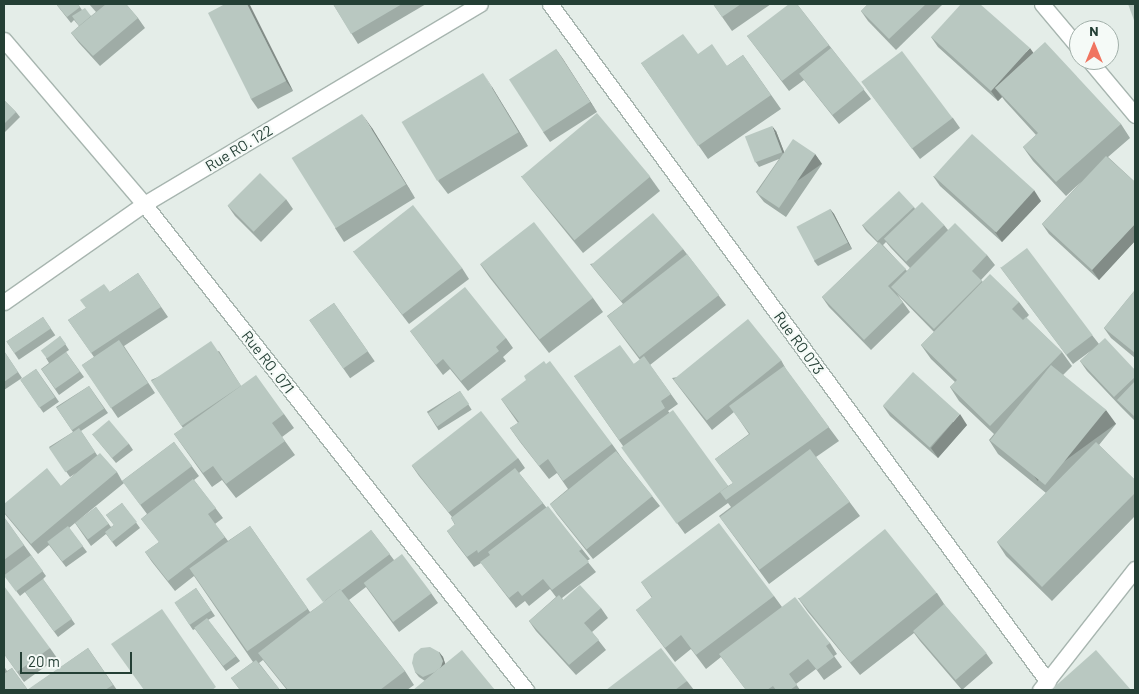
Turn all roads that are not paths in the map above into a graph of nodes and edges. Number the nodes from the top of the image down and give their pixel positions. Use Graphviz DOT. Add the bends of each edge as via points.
graph roads {
  1 [pos="480,4"];
  2 [pos="550,4"];
  3 [pos="1042,4"];
  4 [pos="1069,36"];
  5 [pos="4,40"];
  6 [pos="1097,70"];
  7 [pos="1135,115"];
  8 [pos="144,204"];
  9 [pos="4,302"];
  10 [pos="1135,569"];
  11 [pos="1044,686"];
  12 [pos="526,690"];
  1 -- 8 [label="street, Rue RO. 122"];
  2 -- 11 [label="street, Rue RO 073"];
  3 -- 4 [label="street"];
  5 -- 8 [label="street, Rue RO. 071"];
  6 -- 7 [label="street"];
  8 -- 9 [label="street, Rue RO. 122"];
  8 -- 12 [label="street, Rue RO. 071"];
  10 -- 11 [label="street"];
}
